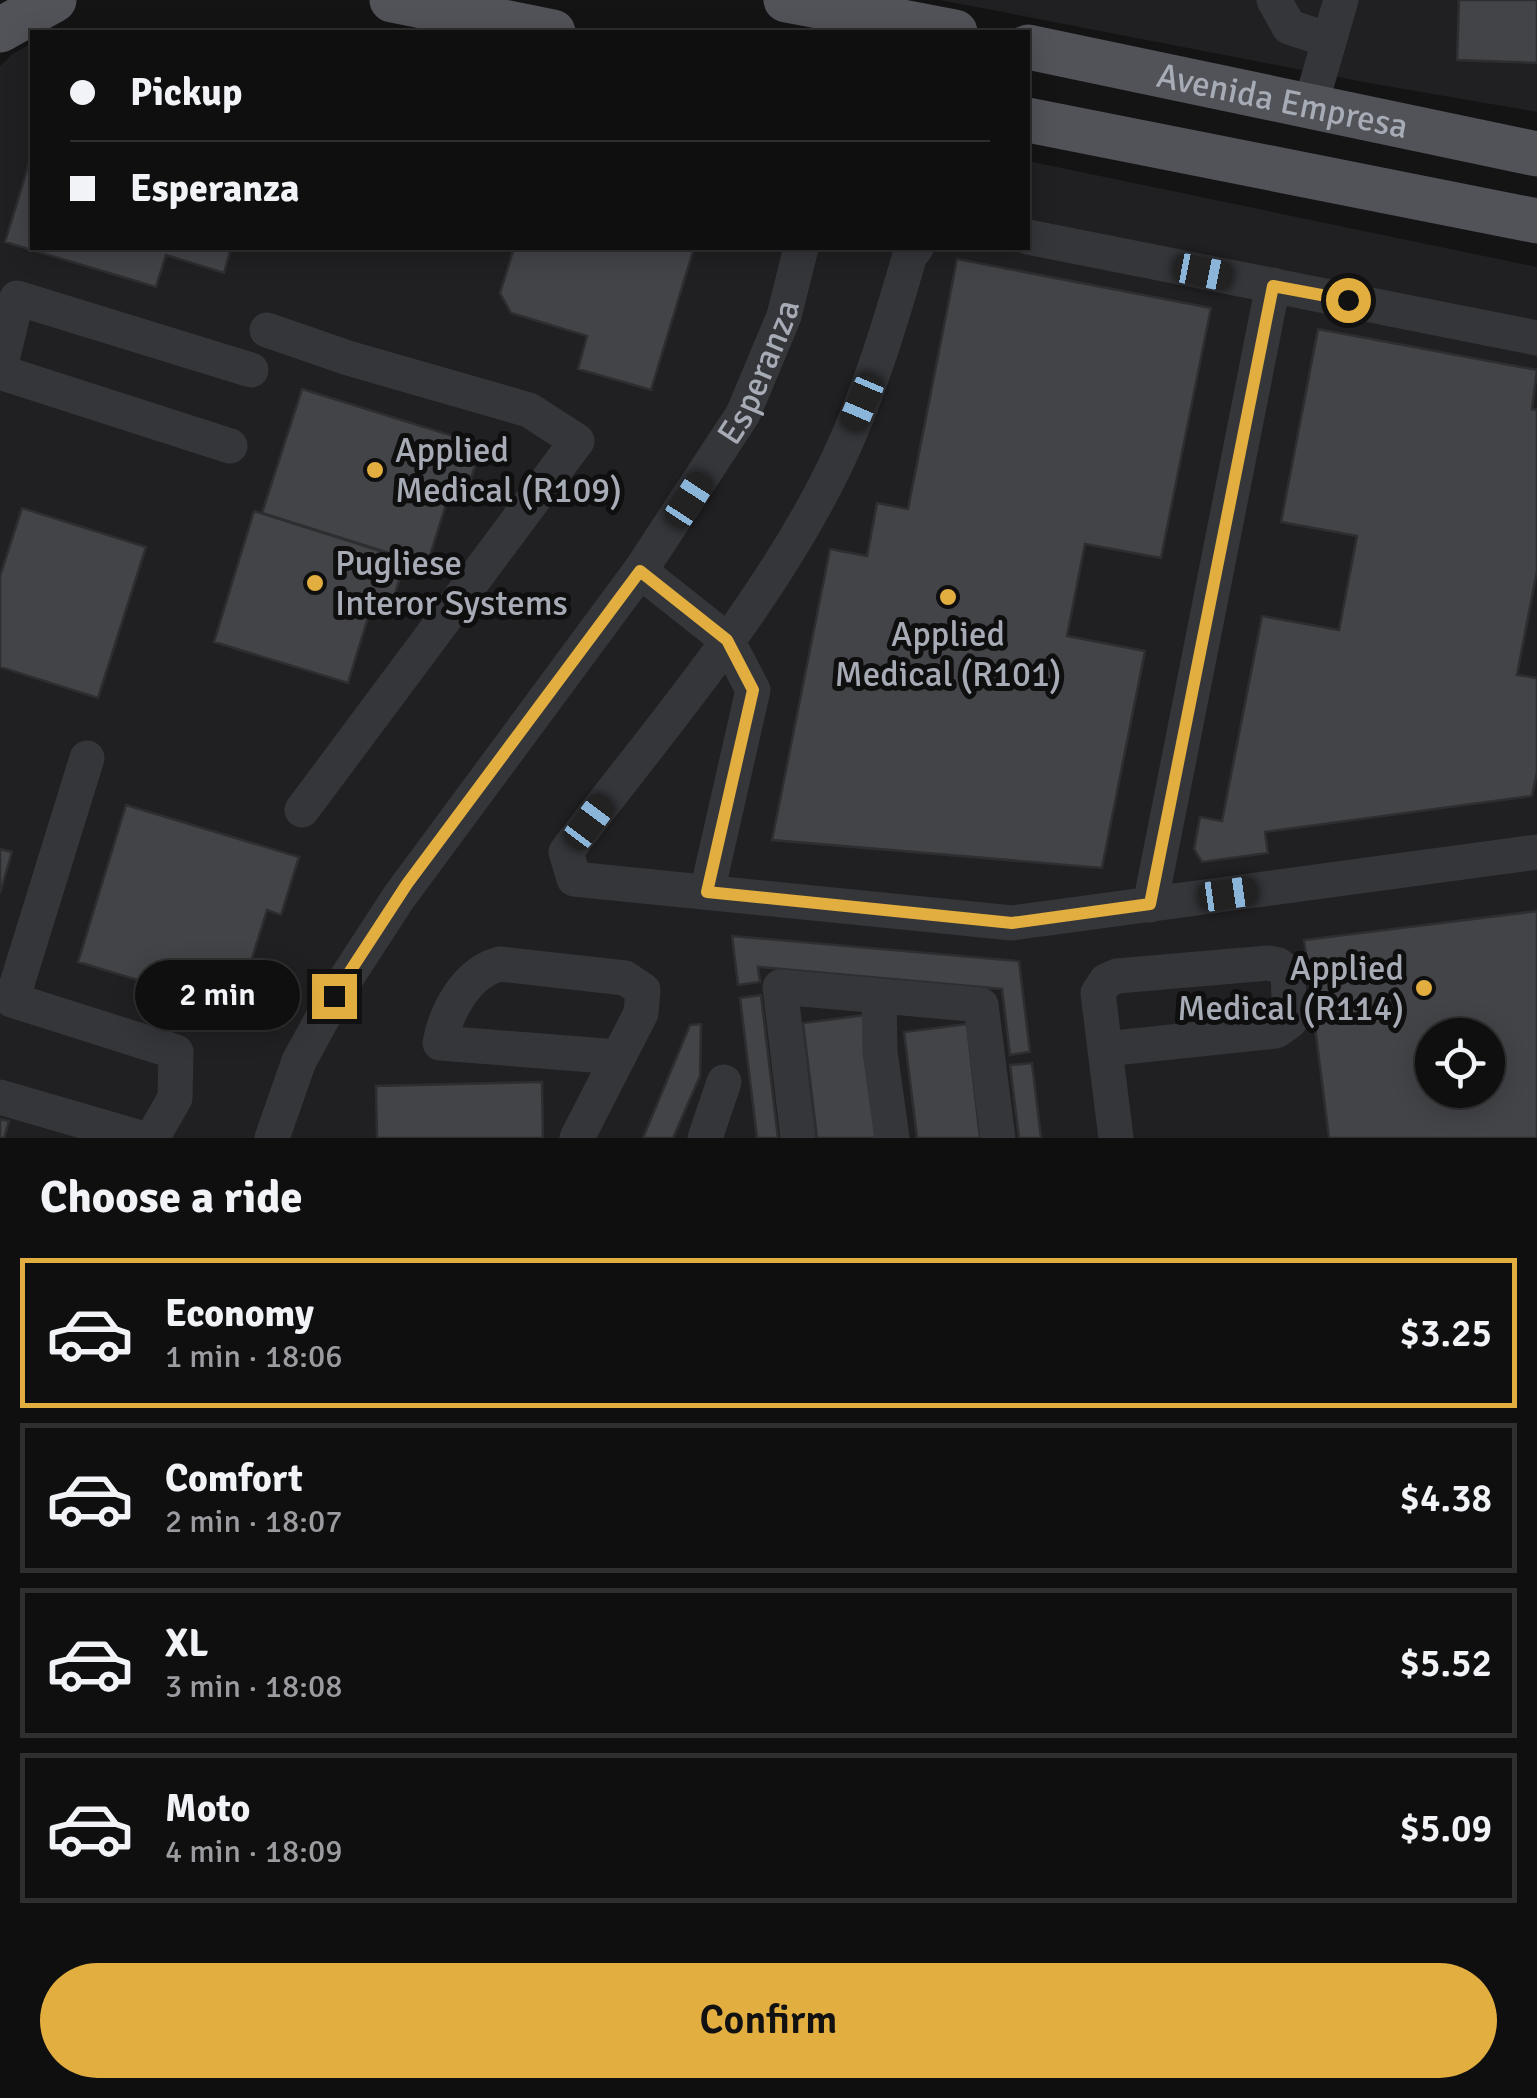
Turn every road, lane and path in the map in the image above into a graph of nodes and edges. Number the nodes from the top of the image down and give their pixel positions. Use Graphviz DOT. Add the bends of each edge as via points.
graph roads {
  1 [pos="54,0"];
  2 [pos="392,0"];
  3 [pos="786,0"];
  4 [pos="1274,0"];
  5 [pos="1340,0"];
  6 [pos="832,13"];
  7 [pos="0,30"];
  8 [pos="543,30"];
  9 [pos="942,30"];
  10 [pos="1329,40"];
  11 [pos="1030,47"];
  12 [pos="1310,106"];
  13 [pos="1030,120"];
  14 [pos="1537,154"];
  15 [pos="1537,221"];
  16 [pos="1030,237"];
  17 [pos="800,250"];
  18 [pos="914,250"];
  19 [pos="1273,286"];
  20 [pos="266,330"];
  21 [pos="1537,338"];
  22 [pos="0,370"];
  23 [pos="251,370"];
  24 [pos="230,446"];
  25 [pos="640,571"];
  26 [pos="727,640"];
  27 [pos="87,758"];
  28 [pos="302,810"];
  29 [pos="1537,852"];
  30 [pos="707,892"];
  31 [pos="1150,904"];
  32 [pos="879,997"];
  33 [pos="1105,1049"];
  34 [pos="618,1057"];
  35 [pos="724,1082"];
  36 [pos="0,1098"];
  37 [pos="141,1138"];
  38 [pos="152,1138"];
  39 [pos="272,1138"];
  40 [pos="577,1138"];
  41 [pos="705,1138"];
  42 [pos="798,1138"];
  43 [pos="892,1138"];
  44 [pos="998,1138"];
  45 [pos="1116,1138"];
  1 -- 7 [label="main road"];
  2 -- 8 [label="main road"];
  3 -- 6 [label="main road"];
  4 -- 10 [label="street" via="1289,27"];
  5 -- 10 [label="street"];
  6 -- 9 [label="main road"];
  10 -- 12 [label="street"];
  11 -- 12 [label="main road, Avenida Empresa"];
  12 -- 14 [label="main road, Avenida Empresa"];
  13 -- 15 [label="main road, Avenida Empresa"];
  16 -- 19 [label="street"];
  17 -- 25 [label="street, Esperanza" via="784,316 742,414"];
  18 -- 26 [label="street" via="876,371 836,464 786,556"];
  19 -- 21 [label="street"];
  19 -- 31 [label="street"];
  20 -- 28 [label="street" via="529,410 577,441"];
  22 -- 23 [label="street" via="17,298"];
  22 -- 24 [label="street"];
  25 -- 26 [label="street"];
  25 -- 39 [label="street, Esperanza" via="334,996 299,1060"];
  26 -- 30 [label="street" via="753,690"];
  26 -- 30 [label="street" via="566,852 574,879"];
  27 -- 38 [label="street" via="12,1000 176,1052 175,1098"];
  29 -- 31 [label="street"];
  30 -- 31 [label="street" via="1012,923"];
  32 -- 42 [label="street" via="780,988"];
  32 -- 43 [label="street"];
  32 -- 44 [label="street" via="982,1005"];
  33 -- 33 [label="street" via="1098,993 1117,976 1268,962 1288,973 1290,1021 1276,1032"];
  33 -- 45 [label="street"];
  34 -- 34 [label="street" via="641,1013 644,990 625,978 500,964 480,969 445,1018 440,1043"];
  34 -- 40 [label="street"];
  35 -- 41 [label="street"];
  36 -- 37 [label="street"];
}
